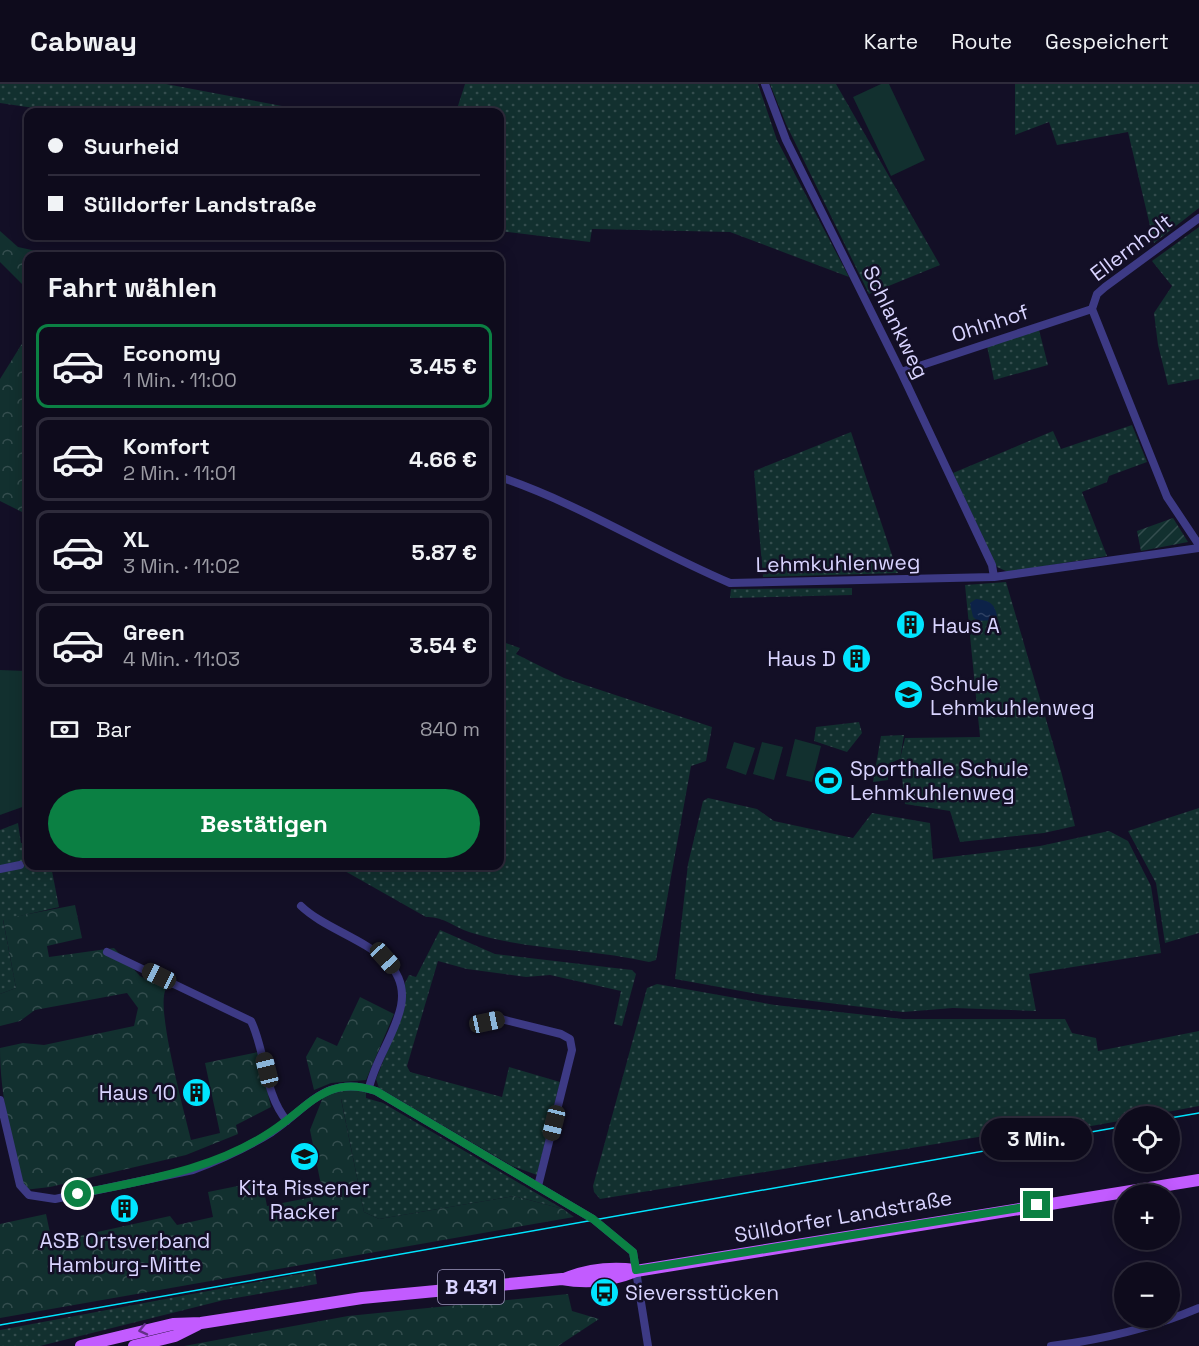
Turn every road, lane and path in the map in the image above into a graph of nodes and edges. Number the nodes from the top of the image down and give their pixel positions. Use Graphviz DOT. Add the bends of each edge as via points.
graph roads {
  1 [pos="765,84"];
  2 [pos="1199,218"];
  3 [pos="1092,309"];
  4 [pos="901,372"];
  5 [pos="504,478"];
  6 [pos="1199,547"];
  7 [pos="994,577"];
  8 [pos="20,865"];
  9 [pos="0,869"];
  10 [pos="301,906"];
  11 [pos="107,952"];
  12 [pos="487,1022"];
  13 [pos="369,1088"];
  14 [pos="0,1100"];
  15 [pos="287,1120"];
  16 [pos="1199,1180"];
  17 [pos="538,1186"];
  18 [pos="636,1270"];
  19 [pos="1199,1308"];
  20 [pos="201,1323"];
  21 [pos="1069,1345"];
  22 [pos="81,1346"];
  23 [pos="134,1346"];
  24 [pos="648,1346"];
  25 [pos="1051,1346"];
  1 -- 4 [label="street, Schlankweg" via="786,140"];
  2 -- 3 [label="street, Ellernholt" via="1105,287 1097,294"];
  3 -- 4 [label="street, Ohlnhof"];
  3 -- 6 [label="street" via="1167,497"];
  4 -- 7 [label="street, Schlankweg" via="992,565"];
  5 -- 7 [label="street, Lehmkuhlenweg" via="554,496 694,569 730,583"];
  6 -- 7 [label="street, Lehmkuhlenweg"];
  8 -- 9 [label="street"];
  10 -- 13 [label="street" via="315,920 385,958 400,977 401,1007"];
  11 -- 15 [label="street" via="250,1021 276,1104"];
  12 -- 17 [label="street" via="501,1019 570,1039 572,1050"];
  13 -- 15 [label="street" via="345,1086 327,1090"];
  13 -- 17 [label="street"];
  14 -- 15 [label="street" via="20,1185 23,1191 39,1199 193,1170 236,1151"];
  16 -- 18 [label="main road, Sülldorfer Landstraße / B 431"];
  17 -- 18 [label="street" via="627,1245 633,1252"];
  18 -- 20 [label="main road, Sülldorfer Landstraße / B 431" via="618,1268 579,1272 562,1279 362,1298"];
  18 -- 24 [label="street"];
  19 -- 21 [label="street" via="1147,1327"];
  20 -- 22 [label="main road, Sülldorfer Landstraße / B 431, one-way" via="173,1324"];
  20 -- 23 [label="main road, Sülldorfer Landstraße / B 431" via="176,1336"];
  21 -- 25 [label="street"];
}
